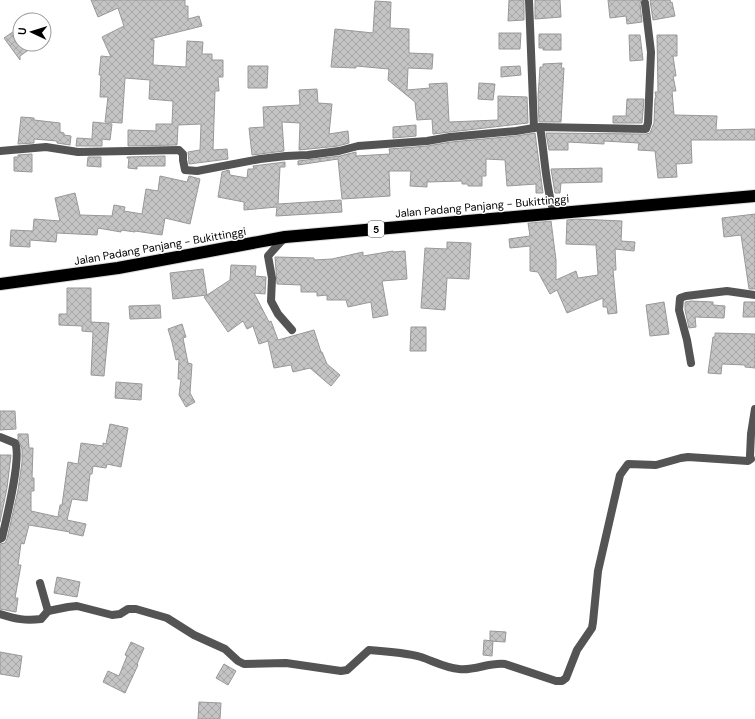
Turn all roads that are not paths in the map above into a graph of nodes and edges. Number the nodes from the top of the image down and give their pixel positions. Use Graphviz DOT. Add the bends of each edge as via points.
graph roads {
  1 [pos="529,0"];
  2 [pos="645,3"];
  3 [pos="537,128"];
  4 [pos="0,151"];
  5 [pos="755,196"];
  6 [pos="554,212"];
  7 [pos="285,237"];
  8 [pos="0,284"];
  9 [pos="755,295"];
  10 [pos="292,330"];
  11 [pos="691,363"];
  12 [pos="755,409"];
  13 [pos="0,437"];
  14 [pos="0,539"];
  15 [pos="40,583"];
  16 [pos="48,611"];
  17 [pos="0,614"];
  1 -- 3 [label="street"];
  2 -- 3 [label="street" via="651,52 646,129"];
  3 -- 4 [label="street" via="358,146 339,151 260,159 197,171 185,170 183,154 179,150 78,152 46,147"];
  3 -- 6 [label="street" via="544,150 548,196"];
  5 -- 6 [label="highway, Jalan Padang Panjang - Bukittinggi / 5"];
  6 -- 7 [label="highway, Jalan Padang Panjang - Bukittinggi / 5"];
  7 -- 8 [label="highway, Jalan Padang Panjang - Bukittinggi / 5" via="118,268"];
  7 -- 10 [label="street" via="268,256 272,278 271,300 278,314"];
  9 -- 11 [label="street" via="727,291 680,298 679,310"];
  12 -- 16 [label="street" via="751,459 748,461 688,457 656,465 628,464 624,468 620,475 598,571 592,628 577,650 566,678 562,681 504,664 462,670 419,656 377,650 369,650 347,670 341,671 286,663 244,664 225,649 194,635 167,618 146,611 132,608 112,615 77,606"];
  13 -- 14 [label="street" via="15,443 16,446 13,493"];
  15 -- 16 [label="street"];
  16 -- 17 [label="street" via="41,619 29,621"];
}
